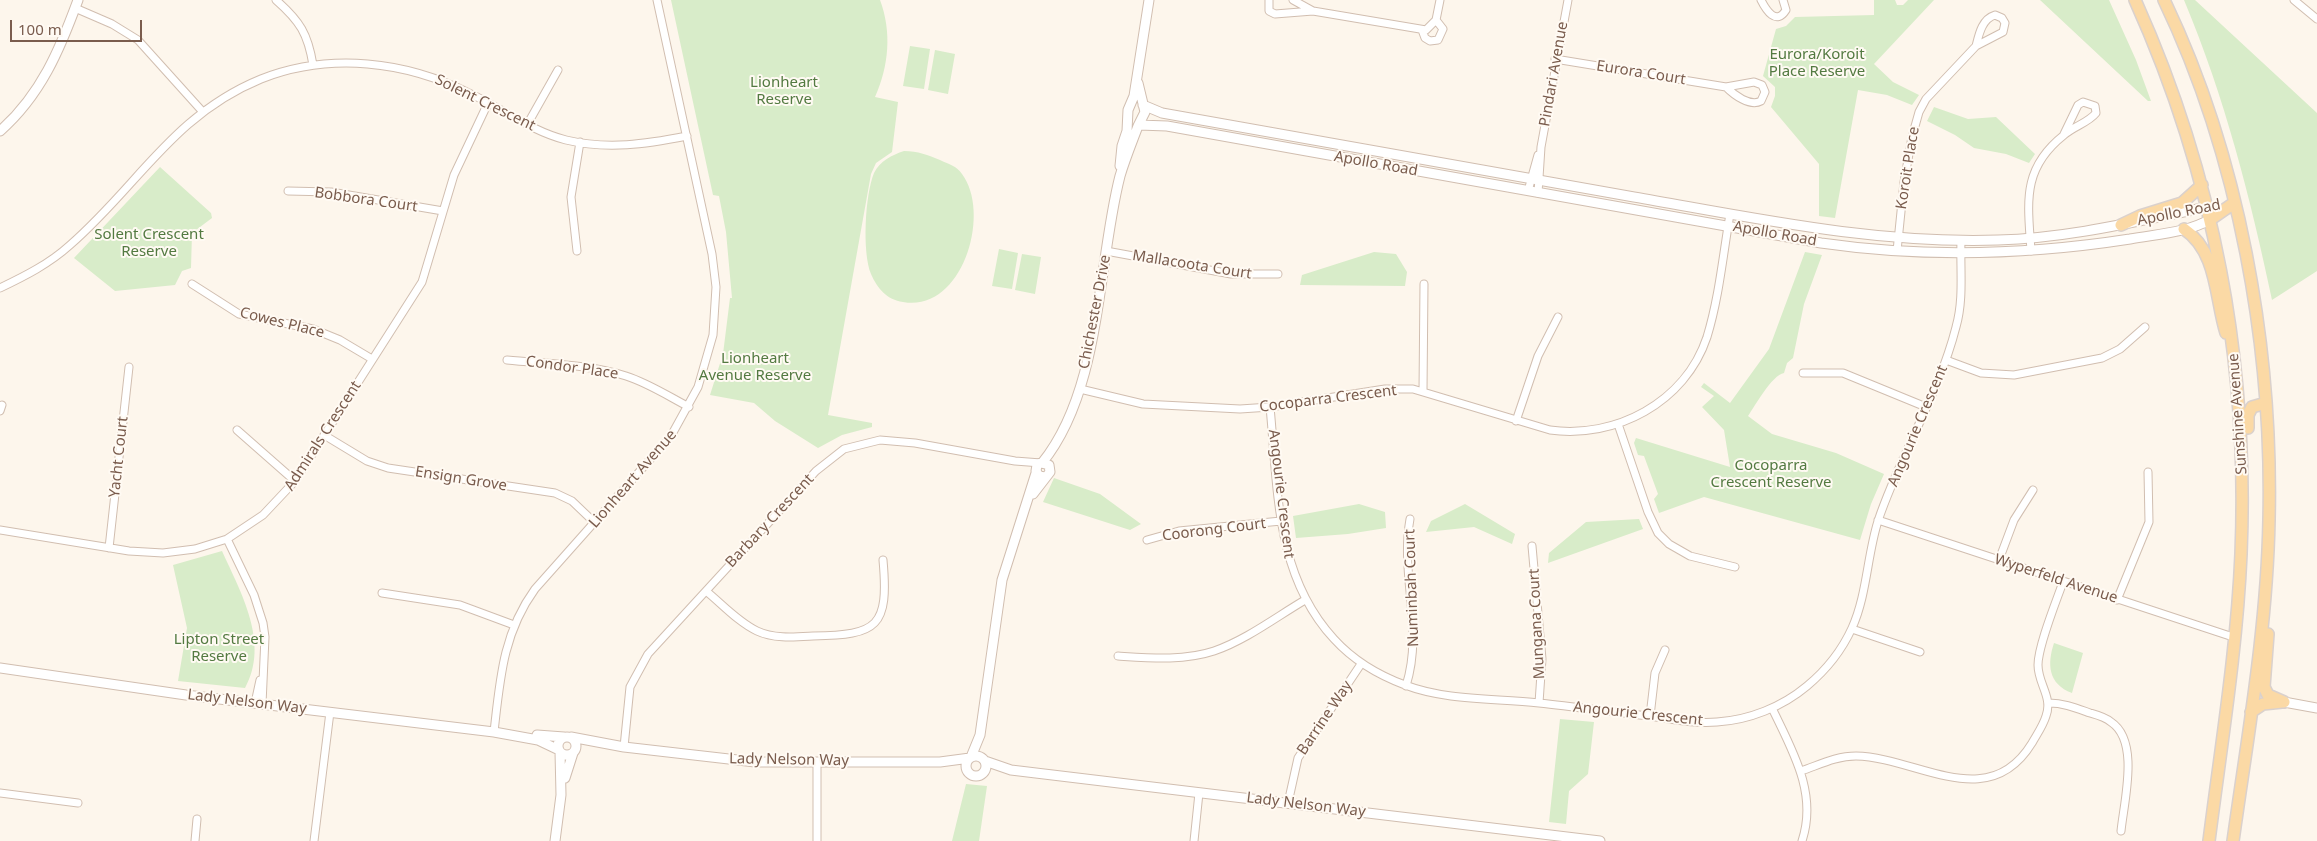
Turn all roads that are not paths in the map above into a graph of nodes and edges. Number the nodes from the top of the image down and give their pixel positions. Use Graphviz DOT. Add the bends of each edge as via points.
graph roads {
  1 [pos="276,0"];
  2 [pos="657,0"];
  3 [pos="1149,0"];
  4 [pos="1269,0"];
  5 [pos="1292,0"];
  6 [pos="1440,0"];
  7 [pos="1568,0"];
  8 [pos="1761,0"];
  9 [pos="1784,0"];
  10 [pos="2135,0"];
  11 [pos="2164,0"];
  12 [pos="2294,0"];
  13 [pos="77,4"];
  14 [pos="1313,11"];
  15 [pos="2317,19"];
  16 [pos="1436,20"];
  17 [pos="1422,30"];
  18 [pos="1976,46"];
  19 [pos="1556,59"];
  20 [pos="313,65"];
  21 [pos="558,70"];
  22 [pos="1137,75"];
  23 [pos="1726,87"];
  24 [pos="488,103"];
  25 [pos="1131,103"];
  26 [pos="1143,104"];
  27 [pos="202,111"];
  28 [pos="1127,120"];
  29 [pos="527,125"];
  30 [pos="1138,126"];
  31 [pos="0,131"];
  32 [pos="2064,134"];
  33 [pos="687,136"];
  34 [pos="580,142"];
  35 [pos="1120,176"];
  36 [pos="1535,180"];
  37 [pos="2202,185"];
  38 [pos="288,190"];
  39 [pos="1533,192"];
  40 [pos="2234,203"];
  41 [pos="2208,207"];
  42 [pos="443,211"];
  43 [pos="1730,214"];
  44 [pos="2210,218"];
  45 [pos="2121,225"];
  46 [pos="1728,226"];
  47 [pos="2184,229"];
  48 [pos="1898,239"];
  49 [pos="2030,239"];
  50 [pos="1961,241"];
  51 [pos="577,250"];
  52 [pos="1106,251"];
  53 [pos="2031,251"];
  54 [pos="1897,252"];
  55 [pos="1961,253"];
  56 [pos="1278,274"];
  57 [pos="192,284"];
  58 [pos="1424,284"];
  59 [pos="0,288"];
  60 [pos="1558,317"];
  61 [pos="2145,327"];
  62 [pos="372,359"];
  63 [pos="507,360"];
  64 [pos="1946,360"];
  65 [pos="2235,361"];
  66 [pos="129,367"];
  67 [pos="1803,373"];
  68 [pos="1080,389"];
  69 [pos="1423,391"];
  70 [pos="2266,403"];
  71 [pos="689,407"];
  72 [pos="1270,407"];
  73 [pos="1926,407"];
  74 [pos="1516,421"];
  75 [pos="1618,424"];
  76 [pos="238,430"];
  77 [pos="324,435"];
  78 [pos="1057,444"];
  79 [pos="1014,460"];
  80 [pos="1042,463"];
  81 [pos="1036,472"];
  82 [pos="2148,472"];
  83 [pos="1048,473"];
  84 [pos="295,481"];
  85 [pos="2033,490"];
  86 [pos="1029,501"];
  87 [pos="1410,519"];
  88 [pos="1878,520"];
  89 [pos="1282,522"];
  90 [pos="595,523"];
  91 [pos="0,530"];
  92 [pos="228,539"];
  93 [pos="2242,539"];
  94 [pos="1147,540"];
  95 [pos="1532,546"];
  96 [pos="109,548"];
  97 [pos="883,560"];
  98 [pos="1999,560"];
  99 [pos="1735,567"];
  100 [pos="2063,582"];
  101 [pos="2266,585"];
  102 [pos="706,591"];
  103 [pos="382,593"];
  104 [pos="1306,600"];
  105 [pos="2117,600"];
  106 [pos="514,624"];
  107 [pos="1852,629"];
  108 [pos="2234,637"];
  109 [pos="1665,650"];
  110 [pos="1920,652"];
  111 [pos="1118,656"];
  112 [pos="1361,664"];
  113 [pos="0,668"];
  114 [pos="1406,686"];
  115 [pos="2284,702"];
  116 [pos="1539,703"];
  117 [pos="2049,703"];
  118 [pos="258,704"];
  119 [pos="1772,708"];
  120 [pos="2317,708"];
  121 [pos="330,712"];
  122 [pos="2251,712"];
  123 [pos="1650,716"];
  124 [pos="494,732"];
  125 [pos="980,735"];
  126 [pos="568,737"];
  127 [pos="609,745"];
  128 [pos="624,747"];
  129 [pos="560,751"];
  130 [pos="574,752"];
  131 [pos="971,757"];
  132 [pos="984,760"];
  133 [pos="940,762"];
  134 [pos="817,763"];
  135 [pos="1011,770"];
  136 [pos="1801,771"];
  137 [pos="969,774"];
  138 [pos="982,775"];
  139 [pos="1199,792"];
  140 [pos="0,793"];
  141 [pos="561,796"];
  142 [pos="78,803"];
  143 [pos="1288,803"];
  144 [pos="198,819"];
  145 [pos="2121,831"];
  146 [pos="1803,840"];
  147 [pos="195,841"];
  148 [pos="314,841"];
  149 [pos="555,841"];
  150 [pos="817,841"];
  151 [pos="1194,841"];
  152 [pos="1600,841"];
  153 [pos="2209,841"];
  154 [pos="2233,841"];
  1 -- 20 [label="street" via="290,12 307,36"];
  2 -- 33 [label="street, Lionheart Avenue"];
  3 -- 22 [label="street"];
  4 -- 14 [label="street" via="1269,11 1275,14"];
  5 -- 14 [label="street"];
  6 -- 16 [label="street"];
  7 -- 19 [label="street, Pindari Avenue"];
  8 -- 9 [label="street" via="1769,14 1776,17 1786,10"];
  10 -- 37 [label="main road, Sunshine Avenue" via="2175,97"];
  11 -- 40 [label="main road, Sunshine Avenue" via="2202,95"];
  12 -- 15 [label="street"];
  13 -- 27 [label="street" via="138,40"];
  13 -- 31 [label="street" via="58,52 38,89"];
  14 -- 17 [label="street"];
  16 -- 17 [label="street" via="1430,28"];
  16 -- 17 [label="street" via="1444,29 1438,40 1430,42"];
  18 -- 18 [label="street, Koroit Place" via="1989,16 2002,18 2005,23 2003,32"];
  18 -- 48 [label="street, Koroit Place" via="1926,99 1916,119"];
  19 -- 23 [label="street, Eurora Court"];
  19 -- 36 [label="street, Pindari Avenue"];
  20 -- 24 [label="street, Solent Crescent" via="354,63 402,68 436,78"];
  20 -- 27 [label="street, Solent Crescent" via="263,78"];
  21 -- 29 [label="street"];
  22 -- 25 [label="street"];
  22 -- 26 [label="street"];
  23 -- 23 [label="street, Eurora Court" via="1756,82 1763,86 1765,94 1761,101 1752,103"];
  24 -- 29 [label="street, Solent Crescent"];
  24 -- 42 [label="street, Admirals Crescent" via="454,175"];
  25 -- 26 [label="street, Apollo Road"];
  25 -- 28 [label="street, Chichester Drive"];
  26 -- 30 [label="street, Chichester Drive" via="1144,115"];
  26 -- 36 [label="street, Apollo Road" via="1162,113"];
  27 -- 59 [label="street, Solent Crescent" via="157,152 70,246 42,267"];
  28 -- 30 [label="street"];
  28 -- 35 [label="street, Chichester Drive"];
  29 -- 34 [label="street, Solent Crescent"];
  30 -- 35 [label="street, Chichester Drive"];
  30 -- 39 [label="street, Apollo Road" via="1167,126"];
  32 -- 32 [label="street" via="2078,105 2083,102 2095,106 2096,113 2092,118"];
  32 -- 49 [label="street" via="2046,153 2030,182"];
  33 -- 34 [label="street, Solent Crescent" via="634,145"];
  33 -- 71 [label="street, Lionheart Avenue" via="716,287 711,343"];
  34 -- 51 [label="street" via="571,197"];
  35 -- 52 [label="street, Chichester Drive"];
  36 -- 39 [label="street, Pindari Avenue"];
  36 -- 43 [label="street, Apollo Road"];
  37 -- 41 [label="main road, Sunshine Avenue"];
  37 -- 45 [label="main road" via="2182,202"];
  38 -- 42 [label="street, Bobbora Court" via="331,192"];
  39 -- 46 [label="street, Apollo Road"];
  40 -- 41 [label="main road, Apollo Road"];
  40 -- 44 [label="main road, Apollo Road"];
  40 -- 70 [label="main road, Sunshine Avenue" via="2253,299"];
  41 -- 44 [label="main road, Sunshine Avenue"];
  41 -- 45 [label="street, Apollo Road"];
  42 -- 62 [label="street, Admirals Crescent" via="422,282"];
  43 -- 46 [label="street, Cocoparra Crescent"];
  43 -- 48 [label="street, Apollo Road"];
  44 -- 47 [label="street, Apollo Road"];
  44 -- 65 [label="main road, Sunshine Avenue" via="2224,283"];
  45 -- 49 [label="street, Apollo Road"];
  46 -- 54 [label="street, Apollo Road" via="1820,243"];
  46 -- 75 [label="street, Cocoparra Crescent" via="1712,315 1700,353 1662,400"];
  47 -- 53 [label="street, Apollo Road" via="2071,248"];
  47 -- 65 [label="main road" via="2198,241 2208,258"];
  48 -- 50 [label="street, Apollo Road"];
  48 -- 54 [label="street, Koroit Place"];
  49 -- 50 [label="street, Apollo Road"];
  49 -- 53 [label="street"];
  50 -- 55 [label="street, Angourie Crescent"];
  52 -- 56 [label="street, Mallacoota Court" via="1231,274"];
  52 -- 68 [label="street, Chichester Drive"];
  53 -- 55 [label="street, Apollo Road"];
  54 -- 55 [label="street, Apollo Road"];
  55 -- 64 [label="street, Angourie Crescent" via="1960,311"];
  57 -- 62 [label="street, Cowes Place" via="238,314 327,334"];
  58 -- 69 [label="street"];
  60 -- 74 [label="street" via="1538,356"];
  61 -- 64 [label="street" via="2120,349 2102,358 2014,375 1981,373"];
  62 -- 77 [label="street, Admirals Crescent"];
  63 -- 71 [label="street, Condor Place" via="614,373 642,382"];
  64 -- 73 [label="street, Angourie Crescent"];
  65 -- 93 [label="main road, Sunshine Avenue" via="2242,442"];
  66 -- 96 [label="street, Yacht Court"];
  67 -- 73 [label="street" via="1843,373"];
  68 -- 72 [label="street, Cocoparra Crescent" via="1165,407 1240,410"];
  68 -- 78 [label="street, Chichester Drive"];
  69 -- 72 [label="street, Cocoparra Crescent" via="1385,389"];
  69 -- 74 [label="street, Cocoparra Crescent"];
  70 -- 93 [label="main road" via="2255,405 2248,415 2250,484"];
  70 -- 101 [label="main road, Sunshine Avenue" via="2269,504"];
  71 -- 90 [label="street, Lionheart Avenue" via="663,447"];
  72 -- 89 [label="street, Angourie Crescent"];
  73 -- 88 [label="street, Angourie Crescent"];
  74 -- 75 [label="street, Cocoparra Crescent" via="1573,432"];
  75 -- 99 [label="street" via="1658,533 1669,544 1690,556"];
  76 -- 84 [label="street"];
  77 -- 84 [label="street, Admirals Crescent"];
  77 -- 90 [label="street, Ensign Grove" via="368,461 388,468 555,493 572,501"];
  78 -- 80 [label="street, Chichester Drive"];
  78 -- 83 [label="street, Chichester Drive"];
  79 -- 80 [label="street, Barbary Crescent"];
  79 -- 81 [label="street, Barbary Crescent"];
  79 -- 102 [label="street, Barbary Crescent" via="897,440 872,441 844,449 820,466"];
  80 -- 81 [label="street" via="1037,465"];
  80 -- 83 [label="street" via="1047,464"];
  81 -- 83 [label="street" via="1039,476"];
  81 -- 86 [label="street, Chichester Drive"];
  82 -- 105 [label="street" via="2149,522"];
  83 -- 86 [label="street, Chichester Drive"];
  84 -- 92 [label="street, Admirals Crescent" via="263,516"];
  85 -- 98 [label="street" via="2014,520"];
  86 -- 125 [label="street, Chichester Drive" via="1002,580"];
  87 -- 114 [label="street, Numinbah Court" via="1407,544 1414,648"];
  88 -- 98 [label="street, Wyperfeld Avenue"];
  88 -- 107 [label="street, Angourie Crescent"];
  89 -- 94 [label="street, Coorong Court" via="1178,531"];
  89 -- 104 [label="street, Angourie Crescent" via="1291,570"];
  90 -- 106 [label="street, Lionheart Avenue" via="535,589"];
  91 -- 96 [label="street, Admirals Crescent"];
  92 -- 96 [label="street, Admirals Crescent" via="163,554"];
  92 -- 118 [label="street" via="260,609 265,637"];
  93 -- 108 [label="main road, Sunshine Avenue"];
  95 -- 116 [label="street, Mungana Court" via="1542,651"];
  97 -- 102 [label="street" via="885,595 879,618 863,632 848,636 781,637 763,634"];
  98 -- 100 [label="street, Wyperfeld Avenue"];
  100 -- 105 [label="street, Wyperfeld Avenue"];
  100 -- 117 [label="street" via="2039,657 2039,672"];
  101 -- 115 [label="main road" via="2268,631 2264,687 2268,695"];
  101 -- 122 [label="main road, Sunshine Avenue"];
  102 -- 128 [label="street, Barbary Crescent" via="648,654 638,670 630,687"];
  103 -- 106 [label="street" via="460,605"];
  104 -- 111 [label="street" via="1213,651 1167,659"];
  104 -- 112 [label="street, Angourie Crescent" via="1335,641"];
  105 -- 108 [label="street, Wyperfeld Avenue"];
  106 -- 124 [label="street, Lionheart Avenue" via="505,650"];
  107 -- 110 [label="street"];
  107 -- 119 [label="street, Angourie Crescent" via="1819,675"];
  108 -- 153 [label="main road, Sunshine Avenue"];
  109 -- 123 [label="street" via="1655,673"];
  112 -- 114 [label="street, Angourie Crescent"];
  112 -- 143 [label="street, Barrine Way" via="1298,758"];
  113 -- 118 [label="street, Lady Nelson Way"];
  114 -- 116 [label="street, Angourie Crescent" via="1436,694"];
  115 -- 120 [label="street"];
  115 -- 122 [label="main road" via="2263,704"];
  116 -- 123 [label="street, Angourie Crescent"];
  117 -- 136 [label="street" via="2044,723 2022,756 2012,766 1990,776 1962,779 1855,756 1841,757"];
  117 -- 145 [label="street" via="2062,703 2103,717 2126,738 2128,764"];
  118 -- 121 [label="street, Lady Nelson Way"];
  119 -- 123 [label="street, Angourie Crescent" via="1743,718 1715,722"];
  119 -- 136 [label="street"];
  121 -- 124 [label="street, Lady Nelson Way"];
  121 -- 148 [label="street"];
  122 -- 154 [label="main road, Sunshine Avenue"];
  124 -- 126 [label="street, Lady Nelson Way"];
  124 -- 129 [label="street, Lady Nelson Way" via="538,740"];
  125 -- 131 [label="street, Chichester Drive"];
  125 -- 132 [label="street, Chichester Drive"];
  126 -- 127 [label="street, Lady Nelson Way"];
  126 -- 129 [label="street" via="558,743"];
  126 -- 130 [label="street" via="576,744"];
  127 -- 128 [label="street, Lady Nelson Way"];
  127 -- 130 [label="street, Lady Nelson Way"];
  128 -- 134 [label="street, Lady Nelson Way" via="737,761"];
  129 -- 130 [label="street" via="565,755"];
  129 -- 141 [label="street"];
  130 -- 141 [label="street"];
  131 -- 132 [label="street" via="978,756"];
  131 -- 133 [label="street, Lady Nelson Way"];
  131 -- 137 [label="street" via="965,766"];
  132 -- 135 [label="street, Lady Nelson Way"];
  132 -- 138 [label="street" via="986,770"];
  133 -- 134 [label="street, Lady Nelson Way"];
  133 -- 137 [label="street, Lady Nelson Way"];
  134 -- 150 [label="street"];
  135 -- 138 [label="street, Lady Nelson Way"];
  135 -- 139 [label="street, Lady Nelson Way"];
  136 -- 146 [label="street" via="1807,797"];
  137 -- 138 [label="street"];
  139 -- 143 [label="street, Lady Nelson Way"];
  139 -- 151 [label="street"];
  140 -- 142 [label="street"];
  141 -- 149 [label="street"];
  143 -- 152 [label="street, Lady Nelson Way"];
  144 -- 147 [label="street"];
}
